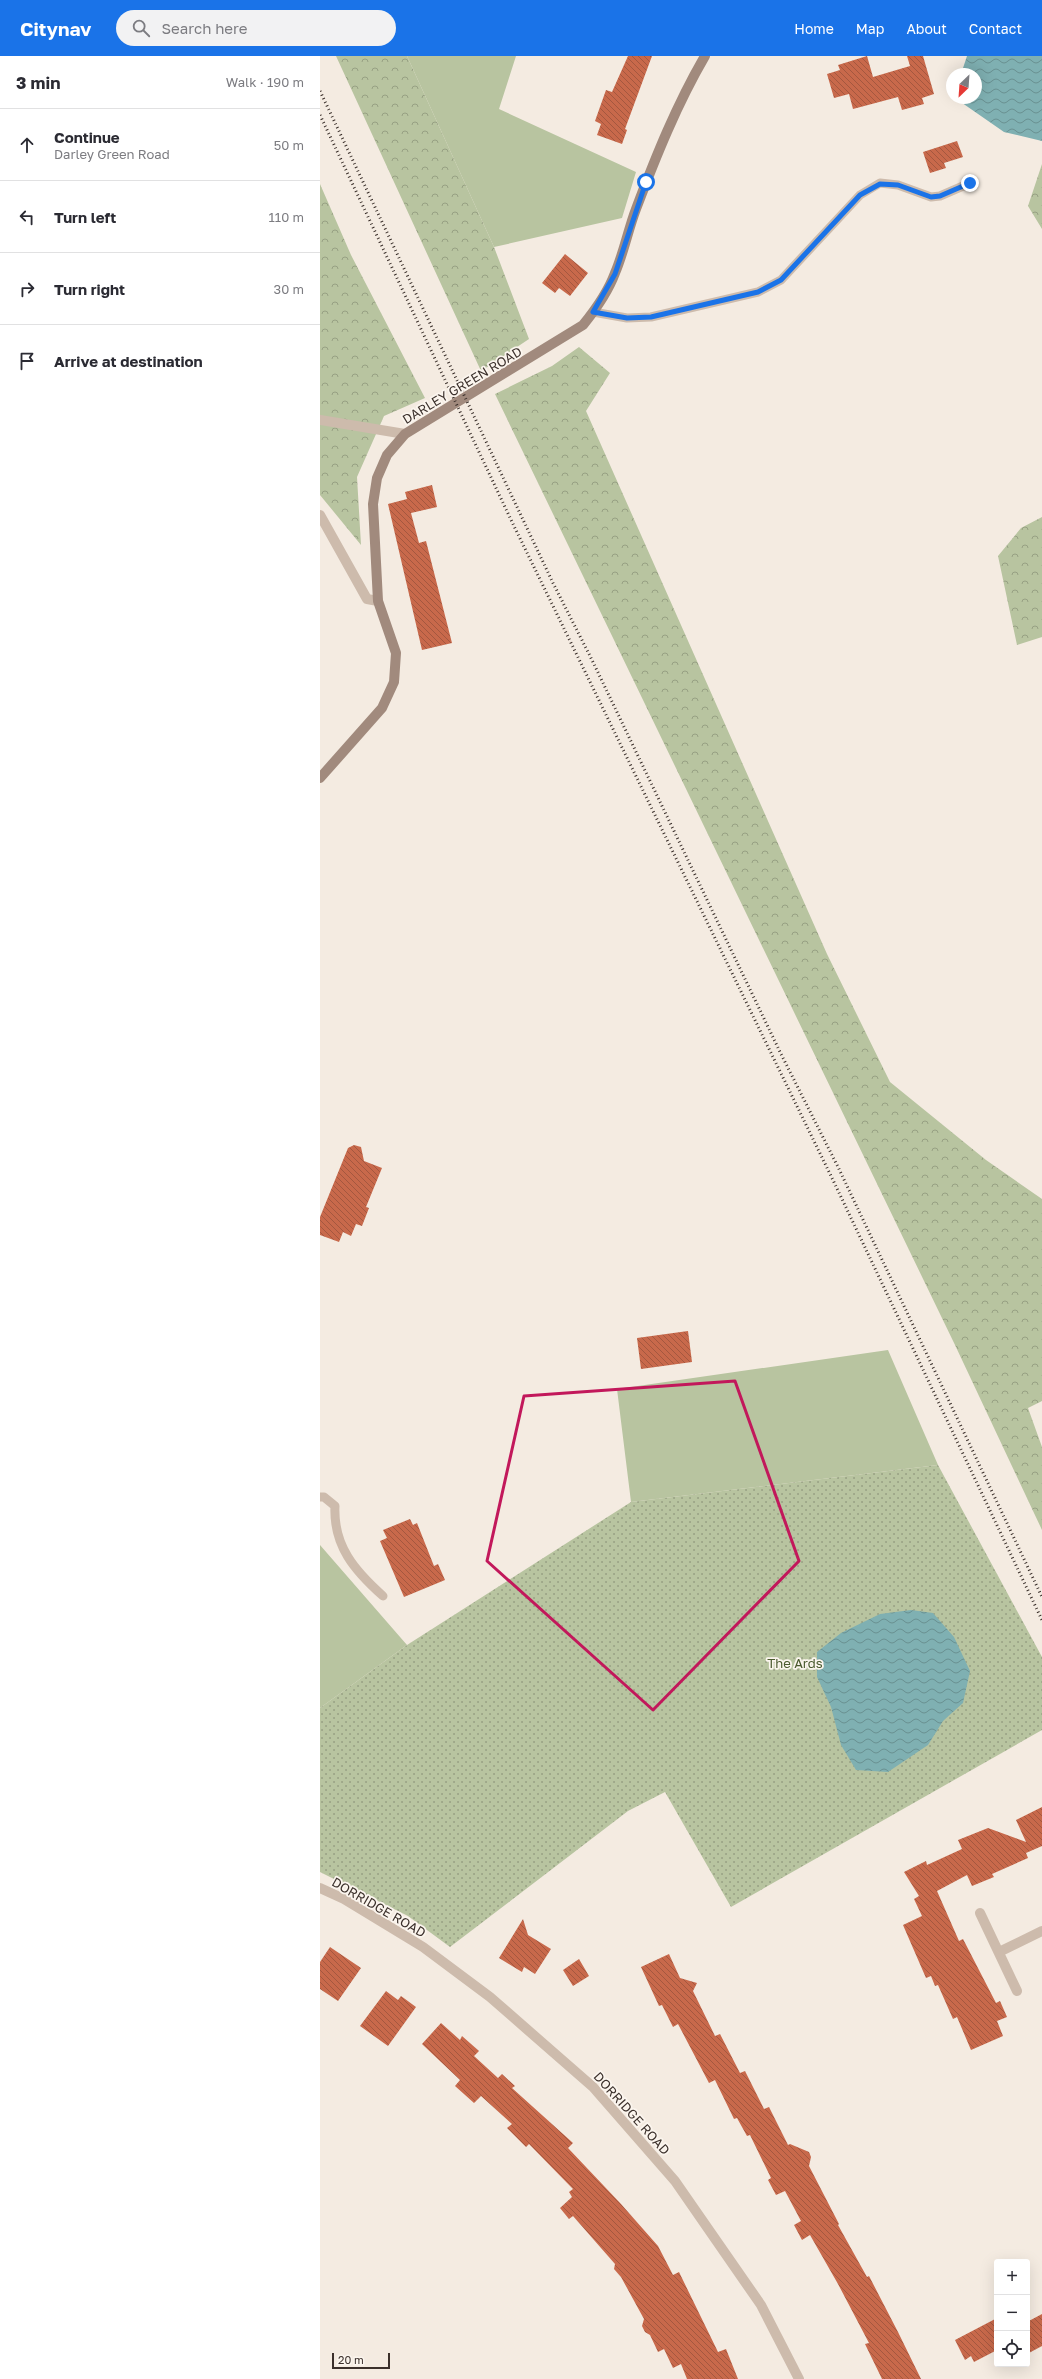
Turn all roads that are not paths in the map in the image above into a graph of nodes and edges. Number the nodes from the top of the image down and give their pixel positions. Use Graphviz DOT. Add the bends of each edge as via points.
graph roads {
  1 [pos="706,56"];
  2 [pos="970,183"];
  3 [pos="593,312"];
  4 [pos="320,420"];
  5 [pos="405,434"];
  6 [pos="320,515"];
  7 [pos="378,601"];
  8 [pos="320,778"];
  9 [pos="320,1497"];
  10 [pos="384,1596"];
  11 [pos="320,1888"];
  12 [pos="980,1912"];
  13 [pos="1042,1931"];
  14 [pos="999,1952"];
  15 [pos="1017,1991"];
  16 [pos="799,2379"];
  1 -- 3 [label="street, DARLEY GREEN ROAD" via="687,89 659,150 615,274"];
  2 -- 3 [label="lane" via="940,196 931,197 898,185 880,184 860,195 781,280 758,292 651,317 627,318"];
  3 -- 5 [label="street, DARLEY GREEN ROAD" via="583,325 568,336"];
  4 -- 5 [label="street"];
  5 -- 7 [label="street, DARLEY GREEN ROAD" via="387,456 378,478 373,504"];
  6 -- 7 [label="street" via="368,599"];
  7 -- 8 [label="street, DARLEY GREEN ROAD" via="396,653 394,682 382,708"];
  9 -- 10 [label="lane" via="324,1497 335,1506 334,1524 347,1558"];
  11 -- 16 [label="street, DORRIDGE ROAD" via="344,1898 423,1947 490,1998 594,2087 675,2181 761,2305"];
  12 -- 14 [label="street"];
  13 -- 14 [label="street"];
  14 -- 15 [label="street"];
}
